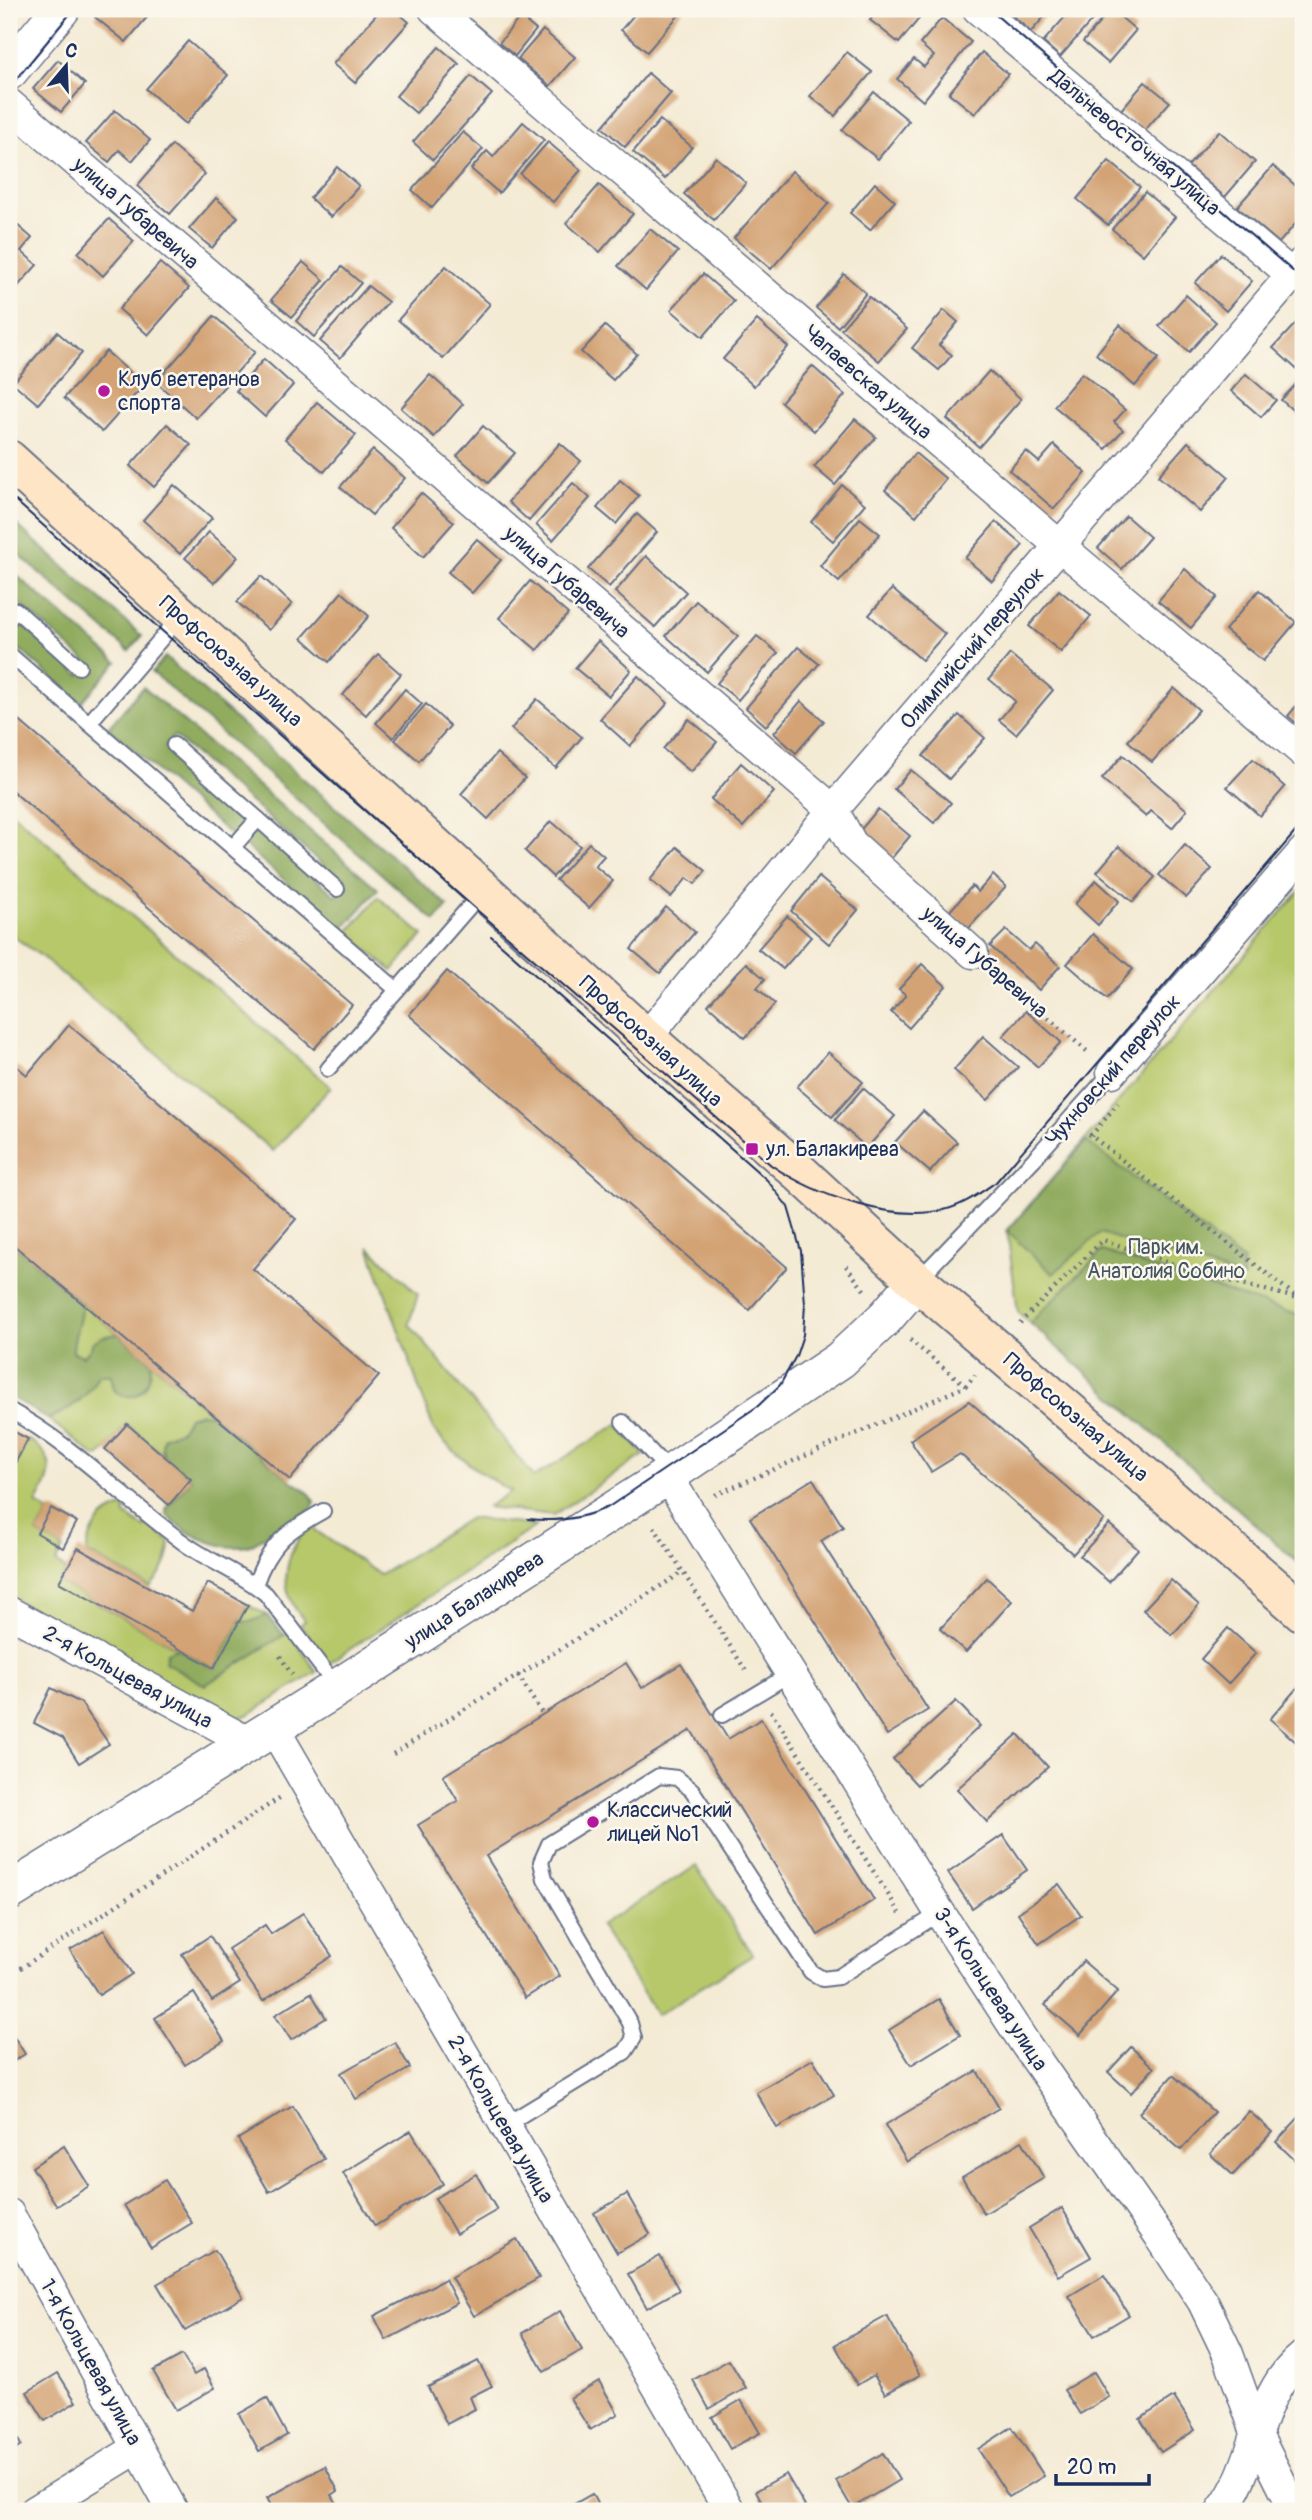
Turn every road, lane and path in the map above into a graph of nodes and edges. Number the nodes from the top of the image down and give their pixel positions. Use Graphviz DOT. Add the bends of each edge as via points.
graph roads {
  1 [pos="61,9"];
  2 [pos="434,9"];
  3 [pos="978,9"];
  4 [pos="9,71"];
  5 [pos="9,104"];
  6 [pos="1300,272"];
  7 [pos="9,460"];
  8 [pos="1060,547"];
  9 [pos="11,611"];
  10 [pos="181,616"];
  11 [pos="9,654"];
  12 [pos="79,667"];
  13 [pos="89,723"];
  14 [pos="174,745"];
  15 [pos="1303,752"];
  16 [pos="832,810"];
  17 [pos="258,819"];
  18 [pos="233,847"];
  19 [pos="1303,852"];
  20 [pos="337,889"];
  21 [pos="484,891"];
  22 [pos="973,953"];
  23 [pos="397,990"];
  24 [pos="646,1038"];
  25 [pos="328,1069"];
  26 [pos="1112,1072"];
  27 [pos="1075,1115"];
  28 [pos="917,1281"];
  29 [pos="1302,1301"];
  30 [pos="1033,1310"];
  31 [pos="966,1387"];
  32 [pos="9,1410"];
  33 [pos="623,1422"];
  34 [pos="669,1475"];
  35 [pos="687,1507"];
  36 [pos="323,1511"];
  37 [pos="654,1527"];
  38 [pos="642,1534"];
  39 [pos="683,1572"];
  40 [pos="255,1585"];
  41 [pos="9,1612"];
  42 [pos="1303,1612"];
  43 [pos="790,1674"];
  44 [pos="519,1675"];
  45 [pos="337,1688"];
  46 [pos="759,1692"];
  47 [pos="543,1715"];
  48 [pos="722,1715"];
  49 [pos="261,1735"];
  50 [pos="393,1754"];
  51 [pos="305,1782"];
  52 [pos="9,1892"];
  53 [pos="940,1913"];
  54 [pos="911,1931"];
  55 [pos="9,1976"];
  56 [pos="505,2125"];
  57 [pos="9,2214"];
  58 [pos="1303,2356"];
  59 [pos="1257,2435"];
  60 [pos="138,2448"];
  61 [pos="35,2511"];
  62 [pos="173,2511"];
  63 [pos="730,2511"];
  64 [pos="1221,2511"];
  65 [pos="1295,2511"];
  1 -- 4 [label="street"];
  2 -- 8 [label="street, Чапаевская улица"];
  3 -- 6 [label="street, Дальневосточная улица"];
  5 -- 16 [label="street, улица Губаревича"];
  6 -- 8 [label="street, Олимпийский переулок"];
  7 -- 10 [label="main road, Профсоюзная улица"];
  8 -- 15 [label="street, Чапаевская улица"];
  8 -- 16 [label="street, Олимпийский переулок"];
  9 -- 12 [label="lane"];
  10 -- 13 [label="lane"];
  10 -- 21 [label="main road, Профсоюзная улица"];
  11 -- 13 [label="lane"];
  13 -- 18 [label="lane"];
  14 -- 17 [label="lane"];
  16 -- 22 [label="street, улица Губаревича" via="852,844"];
  16 -- 24 [label="street, Олимпийский переулок"];
  17 -- 18 [label="lane"];
  17 -- 20 [label="lane"];
  18 -- 23 [label="lane"];
  19 -- 26 [label="street, Чухновский переулок"];
  21 -- 23 [label="lane"];
  21 -- 24 [label="main road, Профсоюзная улица"];
  22 -- 26 [label="path, улица Губаревича"];
  23 -- 25 [label="lane"];
  24 -- 28 [label="main road, Профсоюзная улица"];
  26 -- 27 [label="lane, Чухновский переулок"];
  27 -- 28 [label="lane, Чухновский переулок"];
  27 -- 29 [label="path" via="1091,1136"];
  28 -- 34 [label="street, улица Балакирева" via="840,1360"];
  28 -- 42 [label="main road, Профсоюзная улица"];
  29 -- 30 [label="path" via="1103,1240"];
  31 -- 35 [label="path"];
  32 -- 40 [label="lane" via="45,1430 184,1543"];
  33 -- 34 [label="lane"];
  34 -- 35 [label="street, 3-я Кольцевая улица"];
  34 -- 45 [label="street, улица Балакирева"];
  35 -- 37 [label="path"];
  35 -- 43 [label="street, 3-я Кольцевая улица"];
  36 -- 40 [label="lane" via="277,1542"];
  37 -- 38 [label="path"];
  37 -- 39 [label="path"];
  39 -- 44 [label="path"];
  39 -- 46 [label="path"];
  40 -- 45 [label="lane"];
  41 -- 49 [label="street, 2-я Кольцевая улица"];
  43 -- 46 [label="lane"];
  43 -- 53 [label="street, 3-я Кольцевая улица"];
  44 -- 47 [label="path"];
  44 -- 50 [label="path"];
  45 -- 49 [label="street, улица Балакирева"];
  46 -- 48 [label="lane"];
  46 -- 54 [label="path"];
  49 -- 51 [label="street, 2-я Кольцевая улица"];
  49 -- 52 [label="street, улица Балакирева"];
  51 -- 55 [label="path"];
  51 -- 56 [label="street, 2-я Кольцевая улица"];
  53 -- 54 [label="lane"];
  53 -- 59 [label="street, 3-я Кольцевая улица" via="1203,2302 1228,2354"];
  54 -- 56 [label="lane" via="838,1977 824,1979 811,1972 692,1790 677,1778 659,1776 549,1844 541,1862 545,1879 630,2023 634,2038 625,2052"];
  56 -- 63 [label="street, 2-я Кольцевая улица"];
  57 -- 60 [label="street, 1-я Кольцевая улица"];
  58 -- 59 [label="street" via="1274,2388"];
  59 -- 64 [label="street"];
  59 -- 65 [label="street, 3-я Кольцевая улица"];
  60 -- 61 [label="street"];
  60 -- 62 [label="street, 1-я Кольцевая улица"];
}
